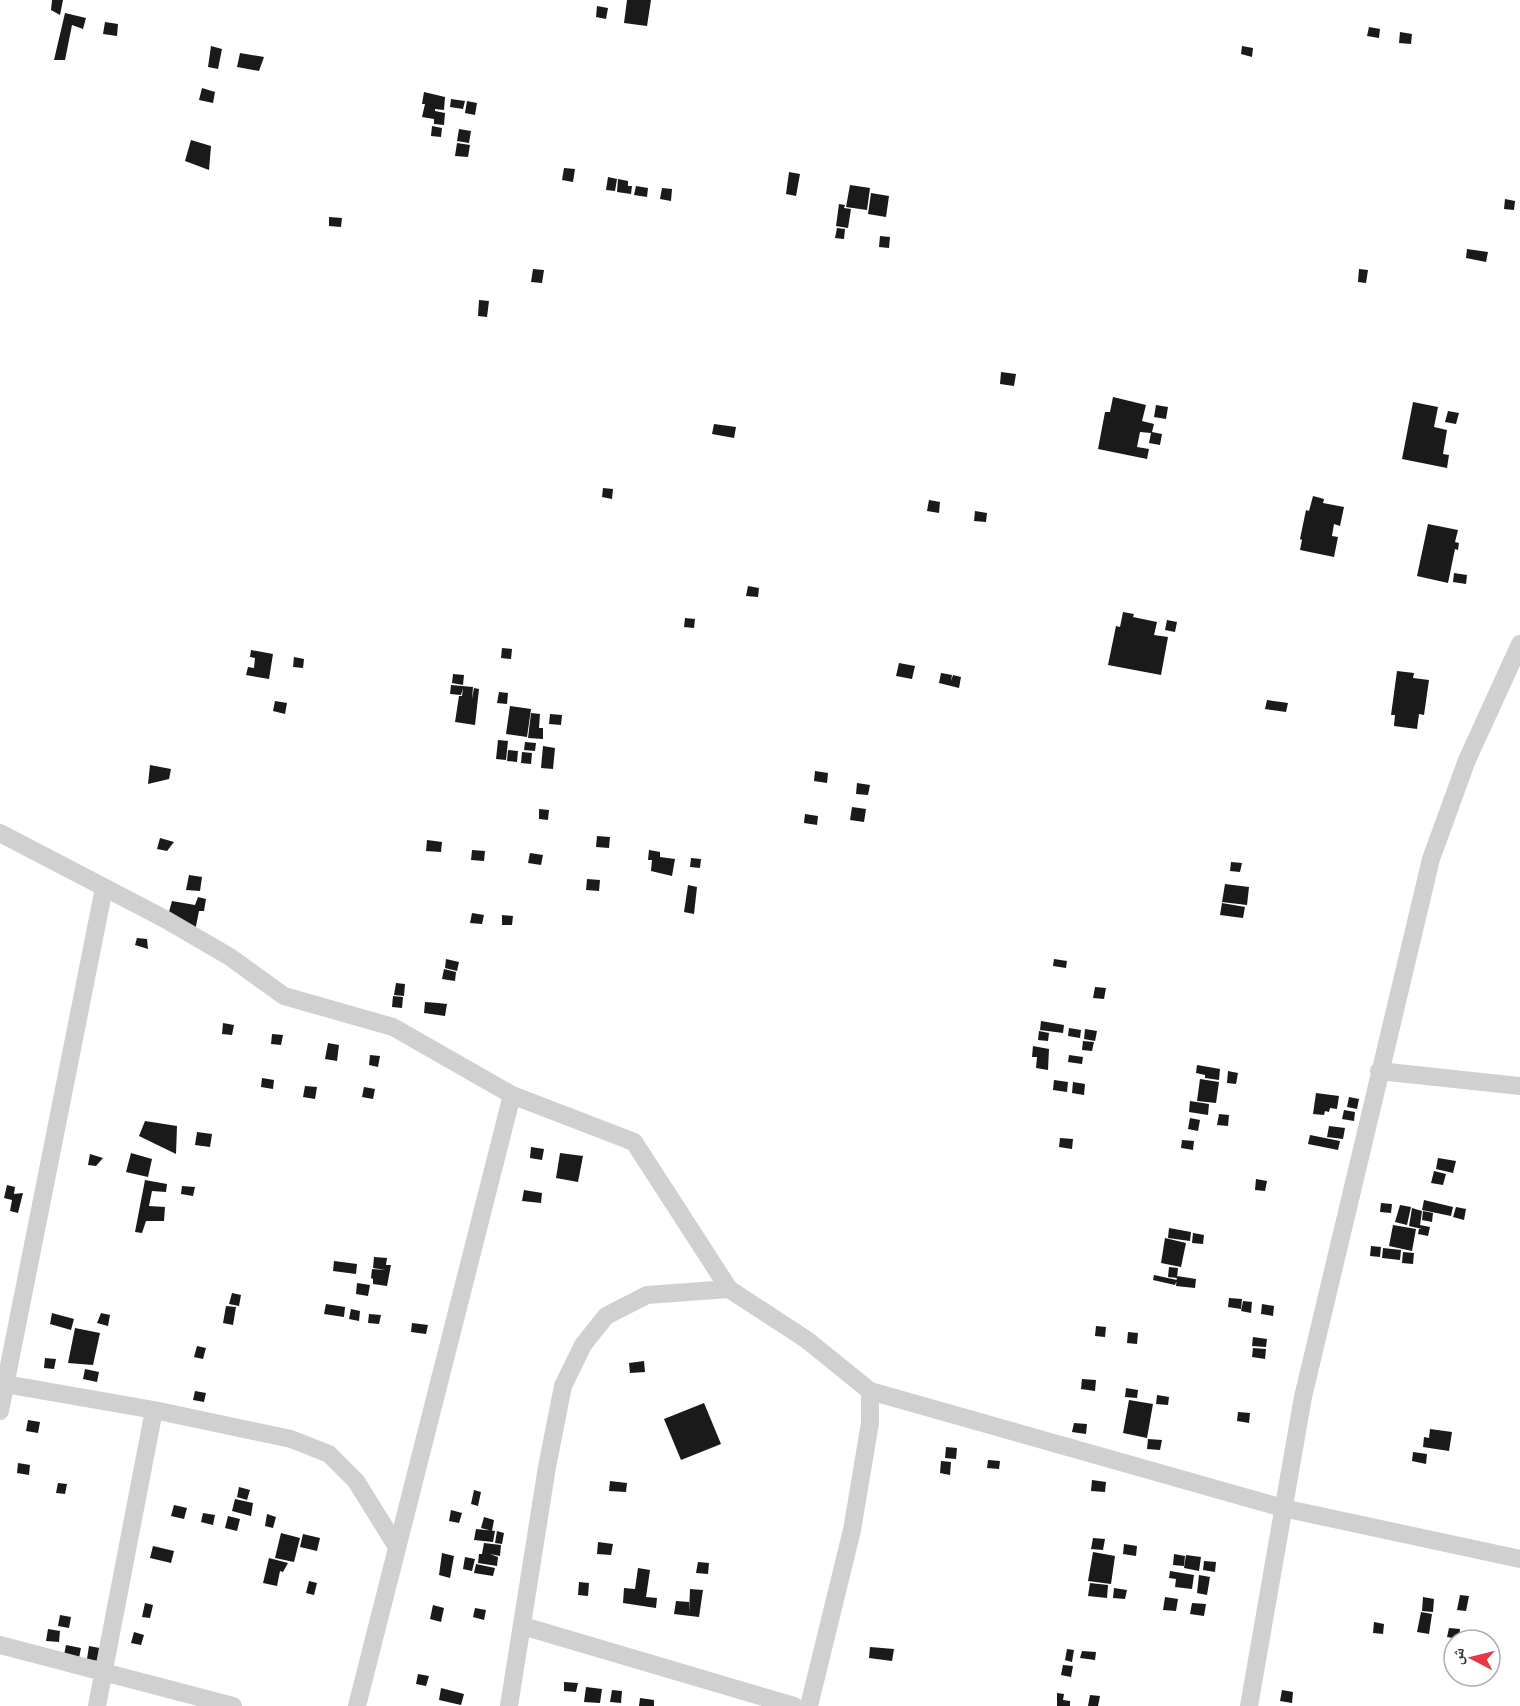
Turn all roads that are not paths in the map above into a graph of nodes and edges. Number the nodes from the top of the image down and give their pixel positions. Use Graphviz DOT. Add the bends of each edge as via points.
graph roads {
  1 [pos="1520,644"];
  2 [pos="0,833"];
  3 [pos="104,888"];
  4 [pos="1379,1071"];
  5 [pos="1520,1086"];
  6 [pos="512,1095"];
  7 [pos="729,1289"];
  8 [pos="2,1383"];
  9 [pos="870,1390"];
  10 [pos="154,1410"];
  11 [pos="0,1411"];
  12 [pos="1283,1509"];
  13 [pos="397,1546"];
  14 [pos="1520,1558"];
  15 [pos="523,1626"];
  16 [pos="0,1645"];
  17 [pos="105,1672"];
  18 [pos="98,1706"];
  19 [pos="233,1706"];
  20 [pos="357,1706"];
  21 [pos="509,1706"];
  22 [pos="794,1706"];
  23 [pos="808,1706"];
  24 [pos="1249,1706"];
  1 -- 4 [label="street" via="1467,760 1431,859"];
  2 -- 3 [label="street"];
  3 -- 6 [label="street" via="230,957 284,996 393,1027"];
  3 -- 8 [label="street"];
  4 -- 5 [label="street"];
  4 -- 12 [label="street" via="1303,1397"];
  6 -- 7 [label="street" via="634,1142"];
  6 -- 13 [label="street"];
  7 -- 9 [label="street" via="807,1340"];
  7 -- 15 [label="street" via="647,1294 606,1316 583,1345 563,1386"];
  8 -- 10 [label="street"];
  8 -- 11 [label="street"];
  9 -- 12 [label="street"];
  9 -- 23 [label="street" via="870,1424 852,1530"];
  10 -- 13 [label="street" via="291,1438 329,1454 356,1481"];
  10 -- 17 [label="street"];
  12 -- 14 [label="street"];
  12 -- 24 [label="street"];
  13 -- 20 [label="street"];
  15 -- 21 [label="street"];
  15 -- 22 [label="street"];
  16 -- 17 [label="street"];
  17 -- 18 [label="street"];
  17 -- 19 [label="street"];
}
